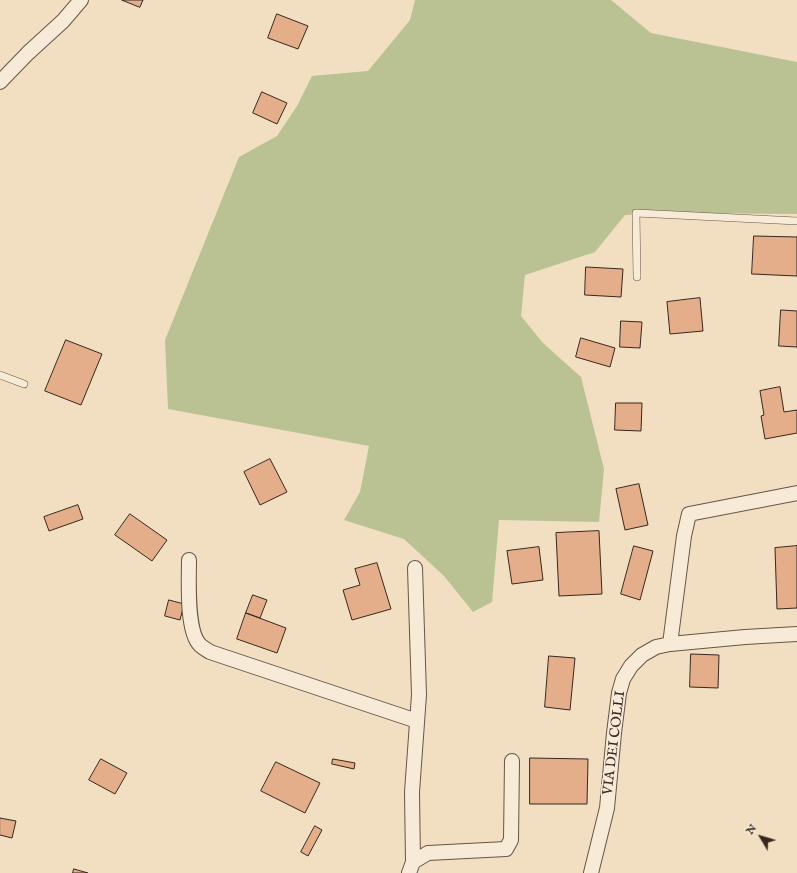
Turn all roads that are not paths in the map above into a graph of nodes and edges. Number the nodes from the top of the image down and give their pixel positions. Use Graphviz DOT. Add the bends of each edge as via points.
graph roads {
  1 [pos="81,0"];
  2 [pos="0,82"];
  3 [pos="797,221"];
  4 [pos="637,277"];
  5 [pos="0,375"];
  6 [pos="24,384"];
  7 [pos="797,493"];
  8 [pos="188,560"];
  9 [pos="415,568"];
  10 [pos="797,634"];
  11 [pos="670,644"];
  12 [pos="417,721"];
  13 [pos="512,761"];
  14 [pos="411,868"];
  15 [pos="591,873"];
  1 -- 2 [label="street"];
  3 -- 4 [label="lane" via="636,213"];
  5 -- 6 [label="lane"];
  7 -- 11 [label="street" via="689,514"];
  8 -- 12 [label="street" via="189,616 199,645 210,652"];
  9 -- 12 [label="street" via="419,695"];
  10 -- 11 [label="street, VIA DEI COLLI"];
  11 -- 15 [label="street, VIA DEI COLLI" via="642,654 623,679 616,717 607,808"];
  12 -- 14 [label="street" via="412,792"];
  13 -- 14 [label="street" via="511,840 506,849 428,853"];
}
